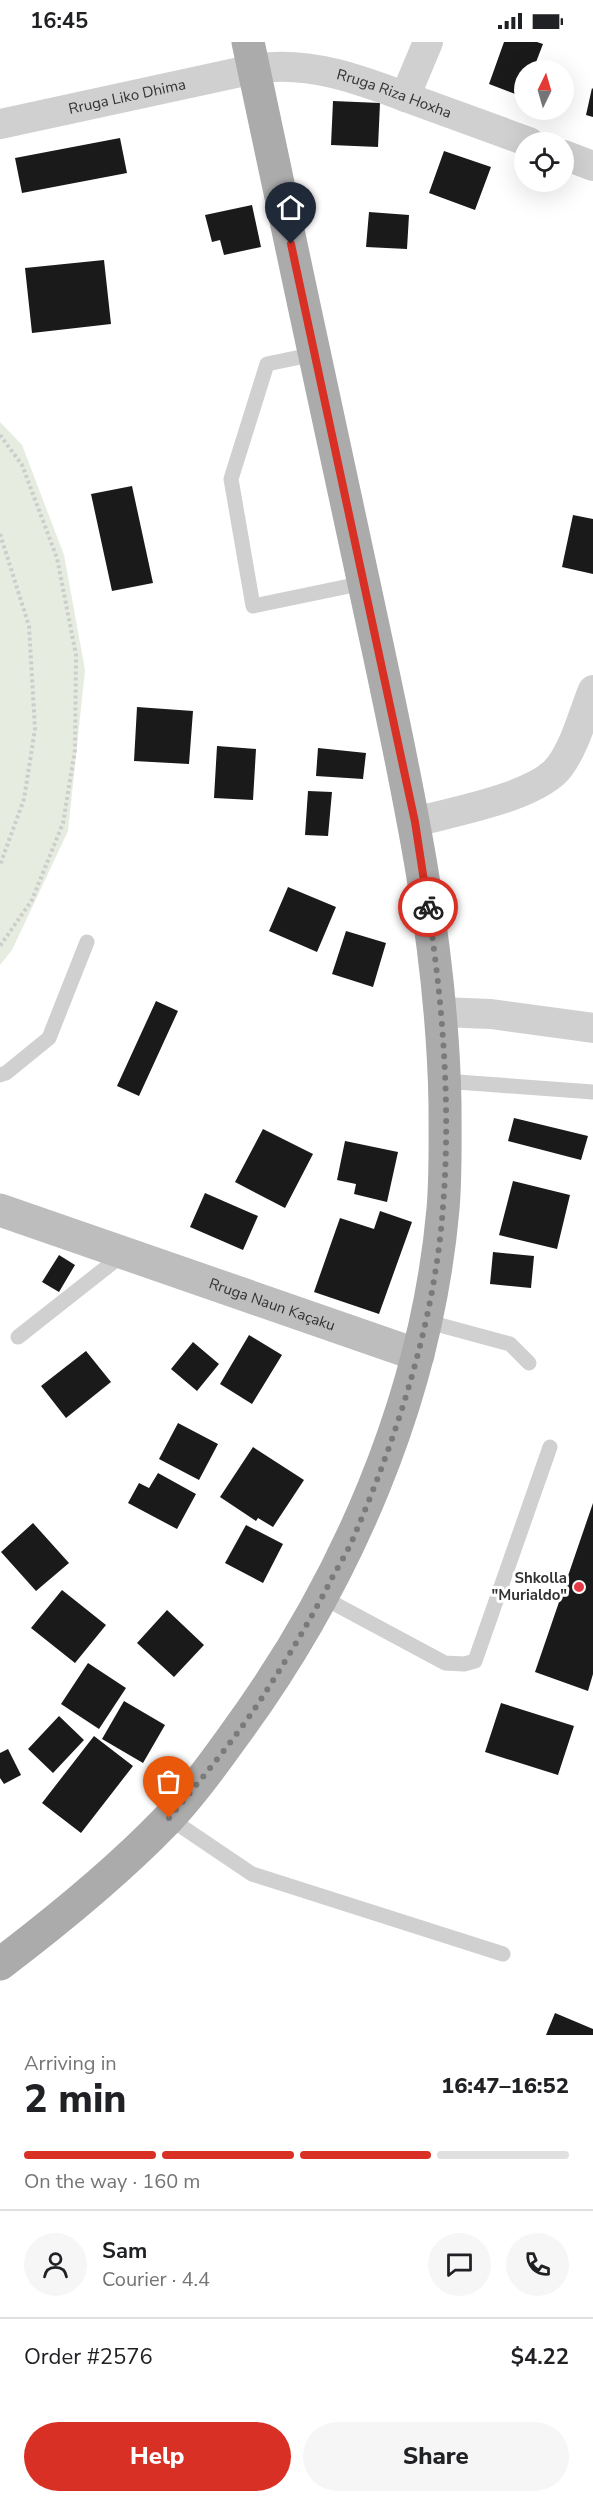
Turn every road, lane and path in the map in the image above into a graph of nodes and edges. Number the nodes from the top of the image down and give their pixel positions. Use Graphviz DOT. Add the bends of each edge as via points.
graph roads {
  1 [pos="428,42"];
  2 [pos="251,56"];
  3 [pos="405,97"];
  4 [pos="0,124"];
  5 [pos="514,137"];
  6 [pos="574,159"];
  7 [pos="593,166"];
  8 [pos="315,354"];
  9 [pos="0,435"];
  10 [pos="0,534"];
  11 [pos="364,583"];
  12 [pos="593,690"];
  13 [pos="415,822"];
  14 [pos="0,865"];
  15 [pos="87,942"];
  16 [pos="0,946"];
  17 [pos="440,1012"];
  18 [pos="593,1028"];
  19 [pos="0,1075"];
  20 [pos="444,1081"];
  21 [pos="593,1092"];
  22 [pos="0,1210"];
  23 [pos="126,1252"];
  24 [pos="425,1321"];
  25 [pos="18,1337"];
  26 [pos="418,1355"];
  27 [pos="529,1362"];
  28 [pos="550,1447"];
  29 [pos="322,1597"];
  30 [pos="169,1818"];
  31 [pos="503,1954"];
  32 [pos="0,1964"];
  1 -- 3 [label="street"];
  2 -- 3 [label="street, Rruga Riza Hoxha" via="316,69"];
  2 -- 4 [label="street, Rruga Liko Dhima"];
  2 -- 8 [label="main road"];
  3 -- 5 [label="street, Rruga Riza Hoxha"];
  6 -- 7 [label="street"];
  8 -- 11 [label="main road"];
  8 -- 11 [label="lane" via="267,364 231,479 253,606"];
  9 -- 16 [label="path" via="21,465 57,558 76,655 75,750 63,823 32,900"];
  10 -- 14 [label="path" via="29,626 35,729 24,799"];
  11 -- 13 [label="main road"];
  12 -- 13 [label="street" via="569,750 559,768 546,779 504,798"];
  13 -- 17 [label="main road"];
  15 -- 19 [label="lane" via="50,1038"];
  17 -- 18 [label="street" via="491,1014"];
  17 -- 20 [label="main road"];
  20 -- 21 [label="lane"];
  20 -- 24 [label="main road" via="443,1208"];
  22 -- 23 [label="street, Rruga Naun Kaçaku"];
  23 -- 25 [label="lane"];
  23 -- 26 [label="street, Rruga Naun Kaçaku"];
  24 -- 26 [label="main road"];
  24 -- 27 [label="lane" via="510,1344"];
  26 -- 29 [label="main road" via="355,1536"];
  28 -- 29 [label="lane" via="475,1660 445,1663"];
  29 -- 30 [label="main road" via="264,1695"];
  30 -- 31 [label="lane" via="252,1874"];
  30 -- 32 [label="main road" via="70,1909"];
}
